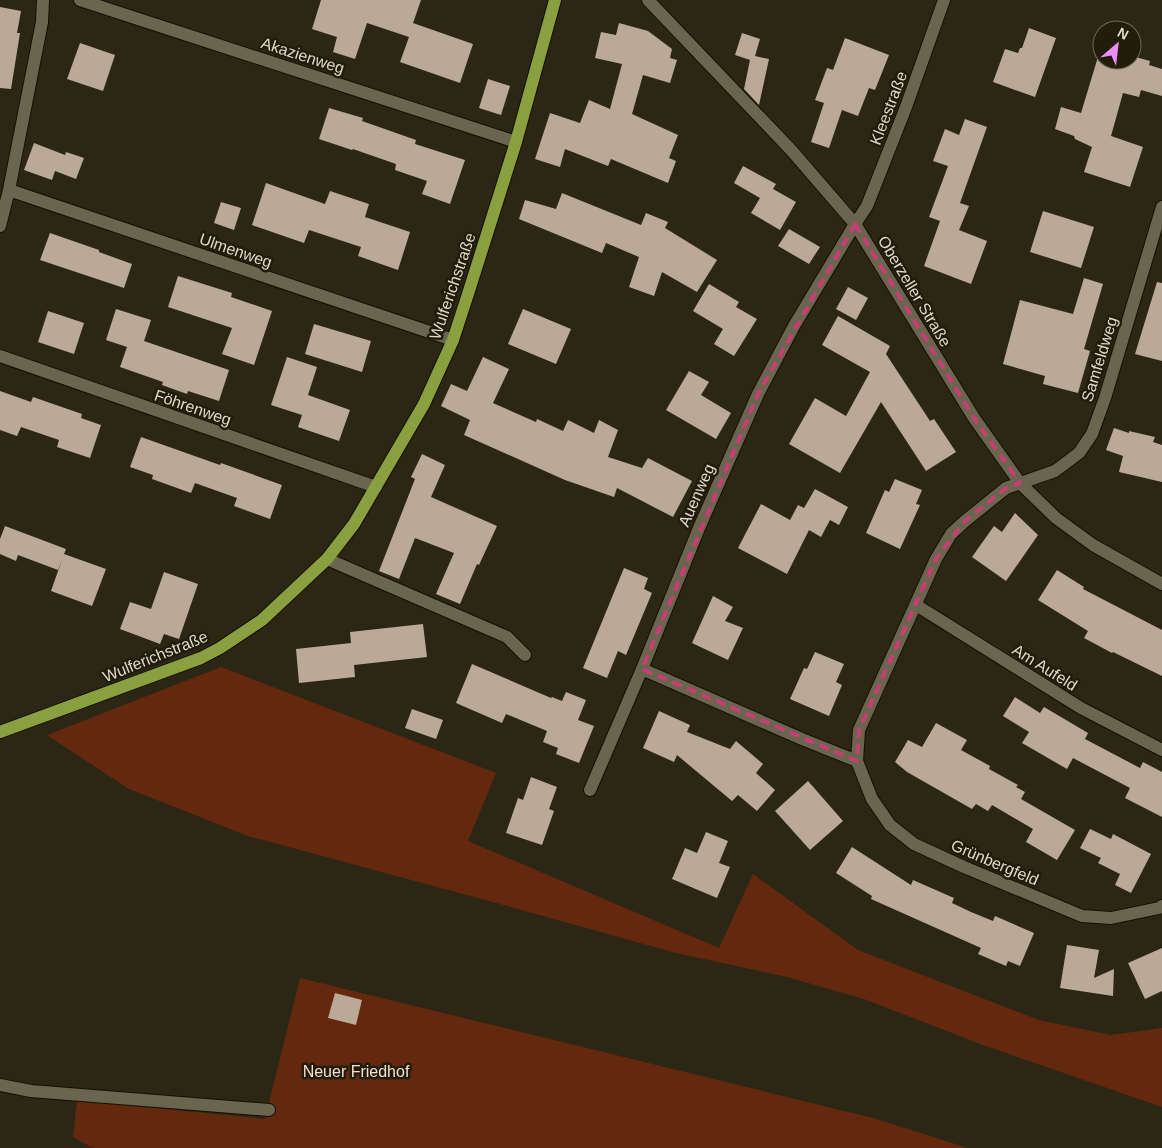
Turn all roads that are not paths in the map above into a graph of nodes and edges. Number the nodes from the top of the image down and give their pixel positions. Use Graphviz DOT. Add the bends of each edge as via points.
graph roads {
  1 [pos="42,0"];
  2 [pos="80,0"];
  3 [pos="555,0"];
  4 [pos="648,0"];
  5 [pos="944,0"];
  6 [pos="516,142"];
  7 [pos="9,190"];
  8 [pos="1162,207"];
  9 [pos="855,224"];
  10 [pos="0,226"];
  11 [pos="453,340"];
  12 [pos="0,356"];
  13 [pos="1020,482"];
  14 [pos="376,487"];
  15 [pos="327,559"];
  16 [pos="1162,584"];
  17 [pos="916,605"];
  18 [pos="525,655"];
  19 [pos="642,668"];
  20 [pos="0,732"];
  21 [pos="1162,750"];
  22 [pos="857,761"];
  23 [pos="590,790"];
  24 [pos="1162,906"];
  25 [pos="0,1085"];
  26 [pos="269,1110"];
  1 -- 7 [label="street" via="42,22"];
  2 -- 6 [label="street, Akazienweg"];
  3 -- 6 [label="main road, Wulferichstraße"];
  4 -- 9 [label="street, Oberzeller Straße" via="792,151"];
  5 -- 9 [label="street, Kleestraße" via="871,197"];
  6 -- 11 [label="main road, Wulferichstraße"];
  7 -- 10 [label="street"];
  7 -- 11 [label="street, Ulmenweg"];
  8 -- 13 [label="street, Samfeldweg" via="1092,434 1079,453 1055,472"];
  9 -- 13 [label="street, Oberzeller Straße" via="974,418"];
  9 -- 19 [label="street, Auenweg" via="758,394"];
  11 -- 14 [label="main road, Wulferichstraße" via="424,404"];
  12 -- 14 [label="street, Föhrenweg"];
  13 -- 16 [label="street, Oberzeller Straße" via="1056,518 1093,545"];
  13 -- 17 [label="street, Grünbergfeld" via="1006,488 951,534"];
  14 -- 15 [label="main road, Wulferichstraße" via="354,524"];
  15 -- 18 [label="street" via="507,637"];
  15 -- 20 [label="main road, Wulferichstraße" via="262,620 220,648 201,658"];
  17 -- 21 [label="street, Am Aufeld" via="1081,708"];
  17 -- 22 [label="street, Grünbergfeld" via="859,730"];
  19 -- 22 [label="street"];
  19 -- 23 [label="street, Auenweg"];
  22 -- 24 [label="street, Grünbergfeld" via="872,798 890,825 914,844 1082,916 1111,918"];
  25 -- 26 [label="street" via="31,1091"];
}
